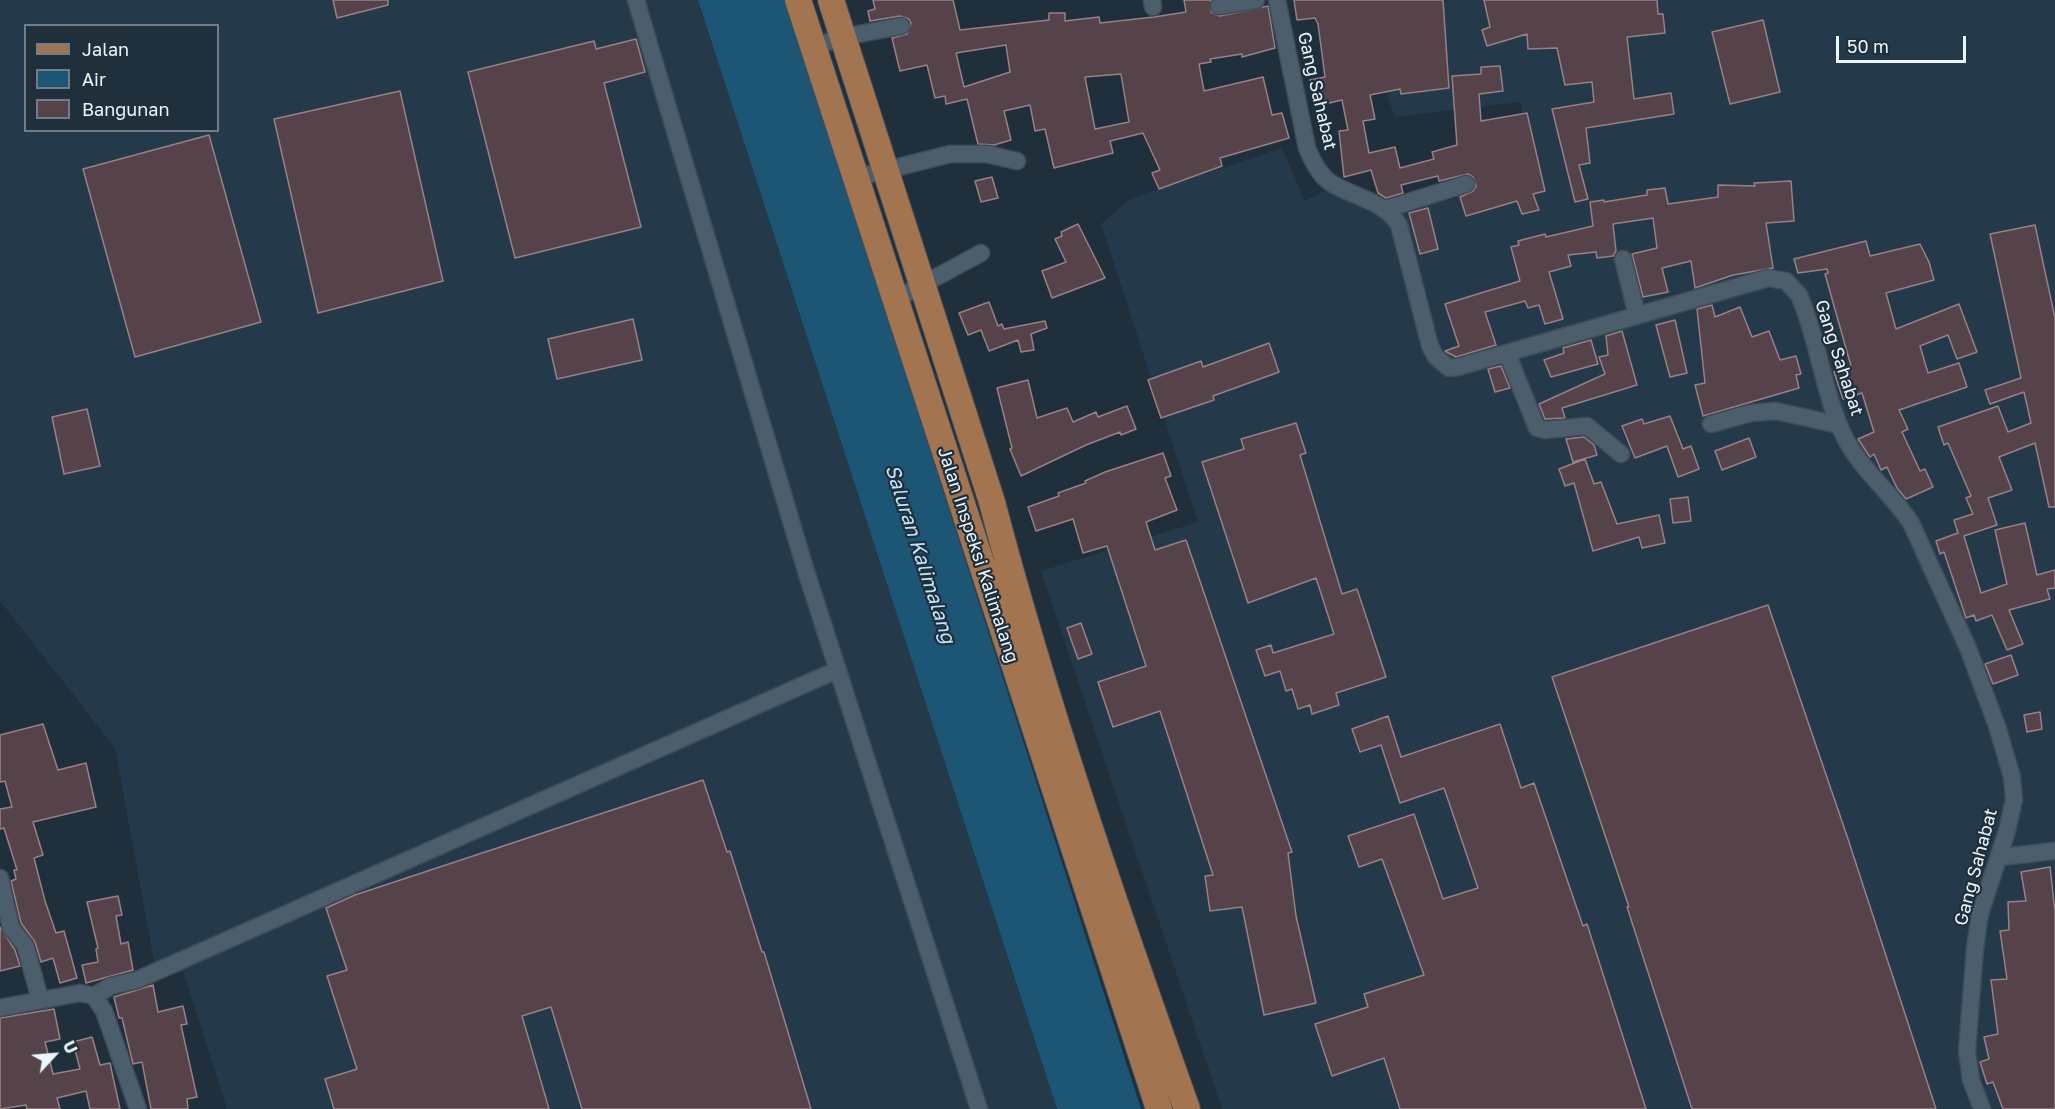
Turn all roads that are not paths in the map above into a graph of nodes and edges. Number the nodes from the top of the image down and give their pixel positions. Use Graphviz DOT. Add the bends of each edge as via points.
graph roads {
  1 [pos="636,0"];
  2 [pos="798,0"];
  3 [pos="831,0"];
  4 [pos="1256,0"];
  5 [pos="1277,0"];
  6 [pos="1219,6"];
  7 [pos="901,26"];
  8 [pos="843,37"];
  9 [pos="813,47"];
  10 [pos="1017,161"];
  11 [pos="887,170"];
  12 [pos="855,178"];
  13 [pos="1466,184"];
  14 [pos="1386,209"];
  15 [pos="981,253"];
  16 [pos="1623,259"];
  17 [pos="924,286"];
  18 [pos="896,299"];
  19 [pos="1637,315"];
  20 [pos="1507,353"];
  21 [pos="1711,424"];
  22 [pos="1839,424"];
  23 [pos="1621,454"];
  24 [pos="837,670"];
  25 [pos="2055,851"];
  26 [pos="2000,857"];
  27 [pos="0,878"];
  28 [pos="94,996"];
  29 [pos="40,999"];
  30 [pos="0,1008"];
  31 [pos="138,1109"];
  32 [pos="979,1109"];
  33 [pos="1159,1109"];
  34 [pos="1187,1109"];
  35 [pos="1982,1109"];
  1 -- 24 [label="street"];
  2 -- 9 [label="main road, Jalan Inspeksi Kalimalang"];
  3 -- 8 [label="main road, Jalan Inspeksi Kalimalang"];
  4 -- 6 [label="street"];
  5 -- 14 [label="street, Gang Sahabat" via="1311,158 1331,183"];
  7 -- 8 [label="street"];
  8 -- 9 [label="street"];
  8 -- 11 [label="main road, Jalan Inspeksi Kalimalang"];
  9 -- 12 [label="main road, Jalan Inspeksi Kalimalang"];
  10 -- 11 [label="street" via="968,152"];
  11 -- 12 [label="street"];
  11 -- 17 [label="main road, Jalan Inspeksi Kalimalang"];
  12 -- 18 [label="main road, Jalan Inspeksi Kalimalang"];
  13 -- 14 [label="street"];
  14 -- 20 [label="street, Gang Sahabat" via="1404,237 1436,357 1449,368 1458,368"];
  15 -- 17 [label="street"];
  16 -- 19 [label="street"];
  17 -- 18 [label="street"];
  17 -- 34 [label="main road, Jalan Inspeksi Kalimalang" via="1111,892"];
  18 -- 33 [label="main road, Jalan Inspeksi Kalimalang"];
  19 -- 20 [label="street, Gang Sahabat"];
  19 -- 22 [label="street, Gang Sahabat" via="1768,278 1785,281 1803,304"];
  20 -- 23 [label="street" via="1537,428 1587,426"];
  21 -- 22 [label="street" via="1776,411"];
  22 -- 26 [label="street, Gang Sahabat" via="1862,464 1911,523 1968,648 1993,715 2012,777 2014,800"];
  24 -- 28 [label="street" via="137,980 104,988"];
  24 -- 32 [label="street"];
  25 -- 26 [label="street"];
  26 -- 35 [label="street, Gang Sahabat" via="1980,915 1967,1051 1971,1080"];
  27 -- 29 [label="street" via="11,928 26,945"];
  28 -- 29 [label="street" via="80,993"];
  28 -- 31 [label="street" via="104,1011"];
  29 -- 30 [label="street"];
}
